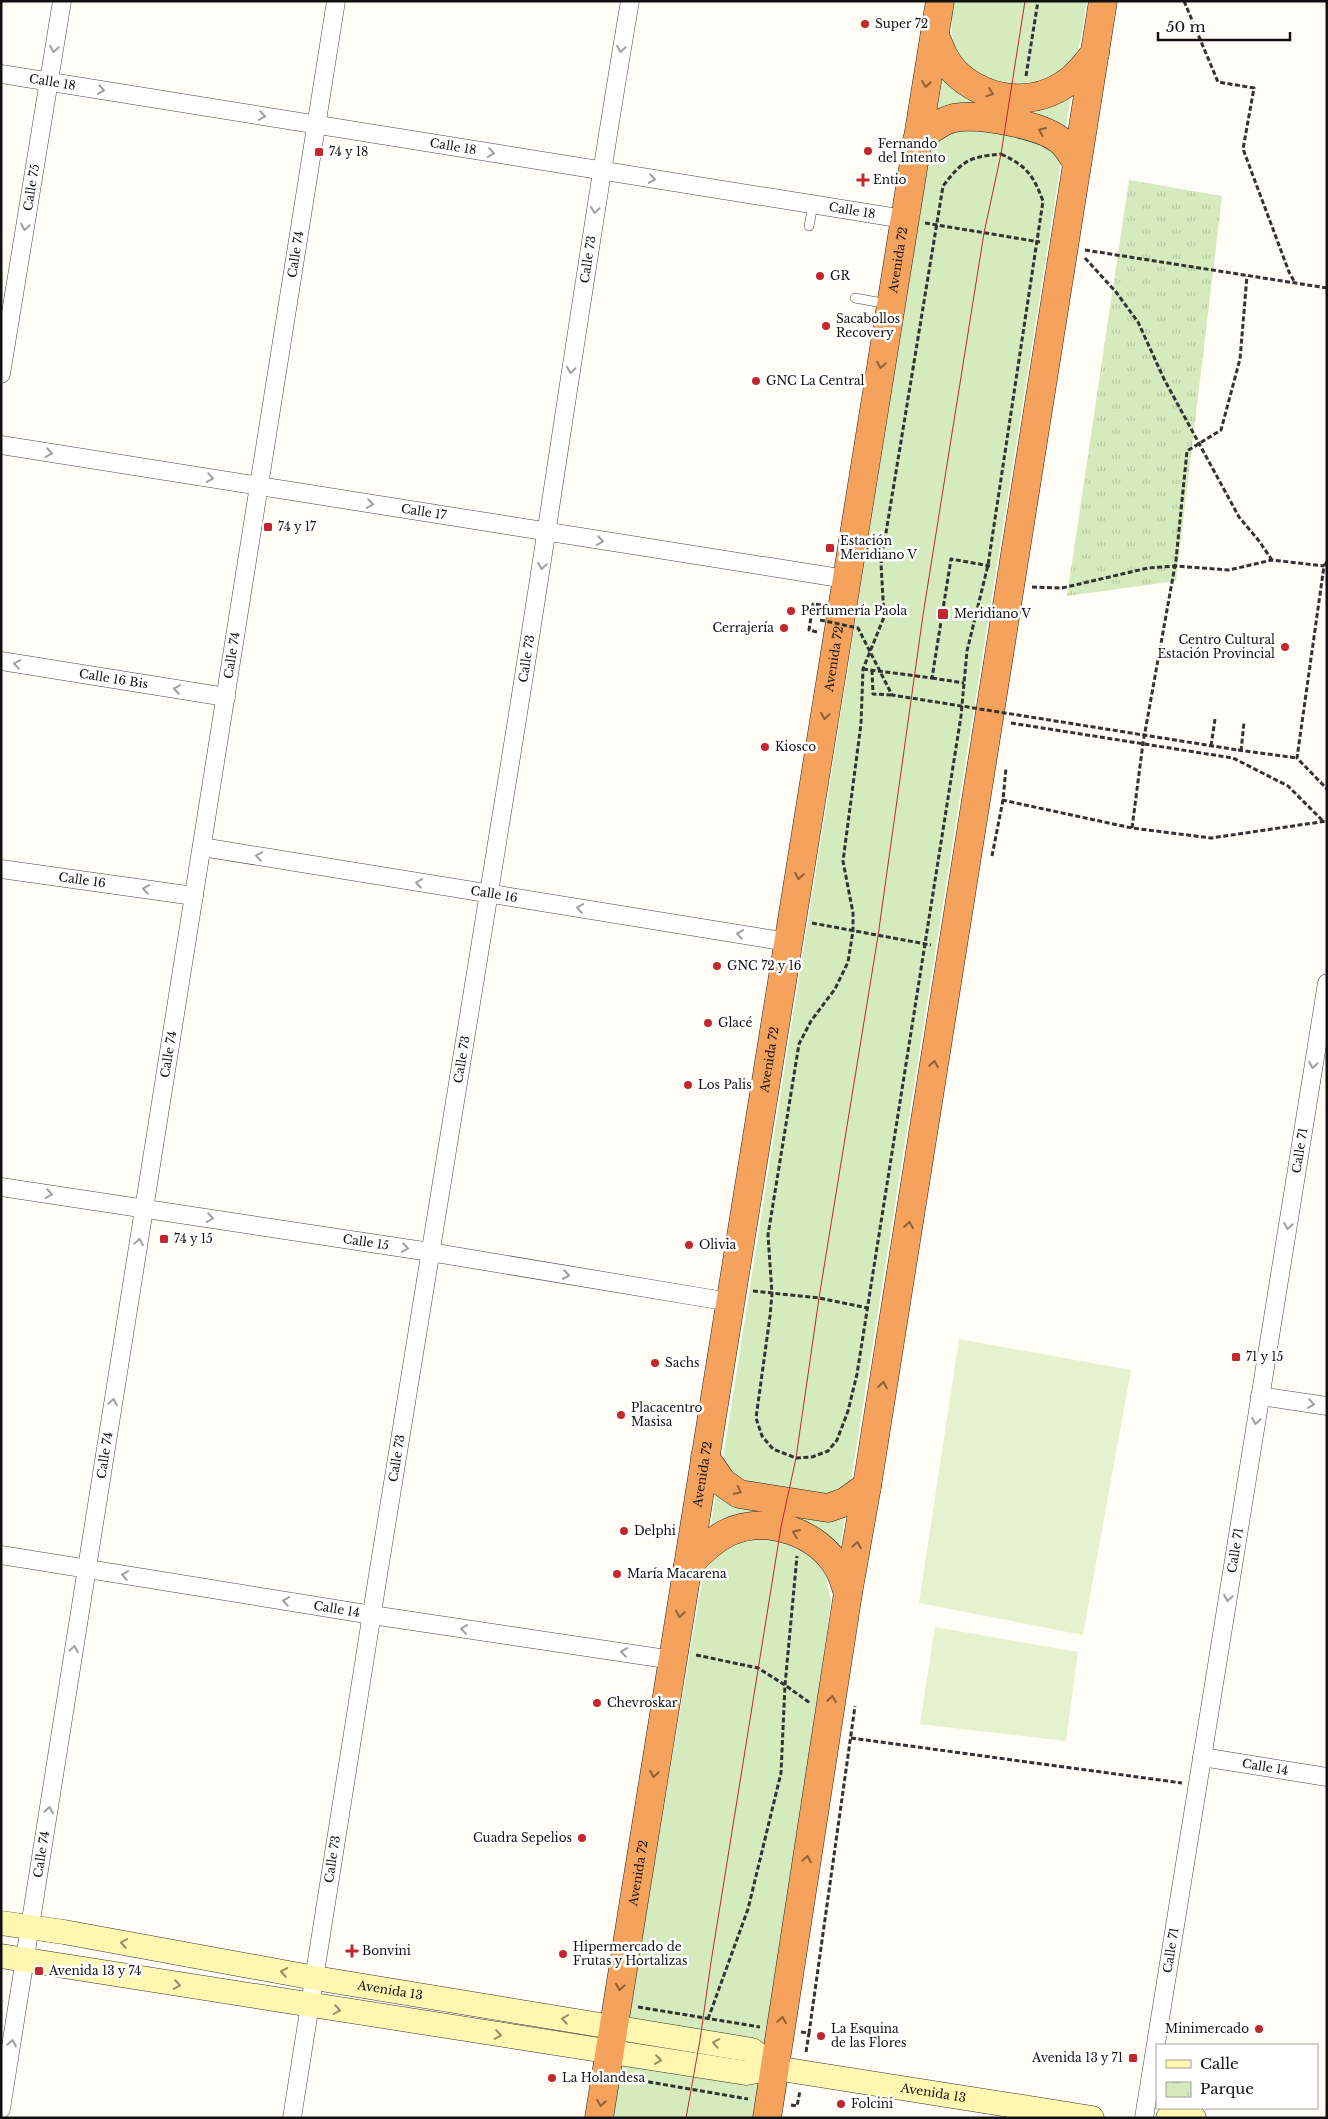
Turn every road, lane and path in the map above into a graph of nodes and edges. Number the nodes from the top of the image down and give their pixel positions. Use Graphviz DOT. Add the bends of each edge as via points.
graph roads {
  1 [pos="62,1"];
  2 [pos="336,1"];
  3 [pos="630,1"];
  4 [pos="940,1"];
  5 [pos="1038,1"];
  6 [pos="1103,1"];
  7 [pos="1184,1"];
  8 [pos="934,35"];
  9 [pos="1095,53"];
  10 [pos="1,74"];
  11 [pos="48,82"];
  12 [pos="1022,99"];
  13 [pos="317,124"];
  14 [pos="917,140"];
  15 [pos="1077,163"];
  16 [pos="601,171"];
  17 [pos="813,205"];
  18 [pos="904,220"];
  19 [pos="935,225"];
  20 [pos="809,226"];
  21 [pos="1062,249"];
  22 [pos="1248,276"];
  23 [pos="1296,284"];
  24 [pos="1327,288"];
  25 [pos="855,298"];
  26 [pos="891,305"];
  27 [pos="1,374"];
  28 [pos="1198,444"];
  29 [pos="1,445"];
  30 [pos="259,486"];
  31 [pos="547,533"];
  32 [pos="1272,560"];
  33 [pos="1325,564"];
  34 [pos="988,565"];
  35 [pos="1175,566"];
  36 [pos="846,579"];
  37 [pos="1010,583"];
  38 [pos="820,620"];
  39 [pos="1,661"];
  40 [pos="864,668"];
  41 [pos="872,670"];
  42 [pos="932,678"];
  43 [pos="964,683"];
  44 [pos="890,695"];
  45 [pos="226,697"];
  46 [pos="961,716"];
  47 [pos="1215,719"];
  48 [pos="989,720"];
  49 [pos="1244,722"];
  50 [pos="1143,743"];
  51 [pos="1211,744"];
  52 [pos="1239,751"];
  53 [pos="1297,758"];
  54 [pos="1327,789"];
  55 [pos="977,796"];
  56 [pos="1325,821"];
  57 [pos="1132,828"];
  58 [pos="202,847"];
  59 [pos="1,869"];
  60 [pos="489,894"];
  61 [pos="194,896"];
  62 [pos="790,930"];
  63 [pos="854,931"];
  64 [pos="923,945"];
  65 [pos="953,947"];
  66 [pos="1327,982"];
  67 [pos="1323,1034"];
  68 [pos="1,1187"];
  69 [pos="144,1208"];
  70 [pos="430,1252"];
  71 [pos="772,1294"];
  72 [pos="731,1295"];
  73 [pos="867,1308"];
  74 [pos="895,1311"];
  75 [pos="1260,1396"];
  76 [pos="1327,1406"];
  77 [pos="705,1457"];
  78 [pos="867,1486"];
  79 [pos="799,1533"];
  80 [pos="1,1556"];
  81 [pos="688,1566"];
  82 [pos="87,1569"];
  83 [pos="848,1594"];
  84 [pos="372,1615"];
  85 [pos="673,1655"];
  86 [pos="786,1685"];
  87 [pos="829,1720"];
  88 [pos="1202,1757"];
  89 [pos="1327,1777"];
  90 [pos="1197,1784"];
  91 [pos="1,1922"];
  92 [pos="30,1927"];
  93 [pos="1,1956"];
  94 [pos="25,1961"];
  95 [pos="315,1978"];
  96 [pos="310,2005"];
  97 [pos="708,2019"];
  98 [pos="611,2040"];
  99 [pos="775,2068"];
  100 [pos="1,2109"];
  101 [pos="292,2118"];
  102 [pos="599,2118"];
  103 [pos="767,2118"];
  104 [pos="1092,2118"];
  105 [pos="1144,2118"];
  106 [pos="1168,2118"];
  107 [pos="1194,2118"];
  1 -- 11 [label="street, Calle 75, one-way"];
  2 -- 13 [label="street, Calle 74"];
  3 -- 16 [label="street, Calle 73, one-way"];
  4 -- 8 [label="highway, Avenida 72"];
  5 -- 12 [label="path"];
  6 -- 9 [label="highway"];
  7 -- 23 [label="path" via="1218,82 1254,88 1243,149"];
  8 -- 12 [label="highway, one-way" via="954,72 970,85 989,94"];
  8 -- 14 [label="highway, Avenida 72, one-way"];
  9 -- 12 [label="highway" via="1063,86 1043,95"];
  9 -- 15 [label="highway"];
  10 -- 11 [label="street, Calle 18"];
  11 -- 13 [label="street, Calle 18, one-way"];
  11 -- 27 [label="street, Calle 75, one-way"];
  13 -- 16 [label="street, Calle 18, one-way"];
  13 -- 30 [label="street, Calle 74"];
  15 -- 14 [label="highway, one-way" via="1059,139 1039,128 1006,121 960,117 938,124"];
  14 -- 18 [label="highway, Avenida 72"];
  15 -- 21 [label="highway"];
  16 -- 17 [label="street, Calle 18, one-way"];
  16 -- 31 [label="street, Calle 73, one-way"];
  17 -- 18 [label="street, Calle 18"];
  17 -- 20 [label="lane"];
  18 -- 19 [label="path"];
  18 -- 26 [label="highway, Avenida 72"];
  19 -- 21 [label="path"];
  19 -- 21 [label="path" via="943,186 959,166 977,157 1001,154 1016,161 1034,178"];
  19 -- 40 [label="path" via="881,563 884,616"];
  21 -- 22 [label="path"];
  21 -- 28 [label="path" via="1116,292 1138,322"];
  21 -- 34 [label="path"];
  21 -- 37 [label="highway"];
  22 -- 23 [label="path"];
  22 -- 28 [label="path" via="1240,359 1221,430"];
  23 -- 24 [label="path"];
  25 -- 26 [label="lane"];
  26 -- 36 [label="highway, Avenida 72, one-way"];
  28 -- 32 [label="path" via="1239,517"];
  28 -- 35 [label="path" via="1187,451"];
  29 -- 30 [label="street, Calle 17, one-way"];
  30 -- 31 [label="street, Calle 17, one-way"];
  30 -- 45 [label="street, Calle 74"];
  31 -- 36 [label="street, Calle 17, one-way"];
  31 -- 60 [label="street, Calle 73, one-way"];
  32 -- 33 [label="path"];
  32 -- 35 [label="path" via="1229,570"];
  33 -- 53 [label="path"];
  34 -- 37 [label="path"];
  34 -- 42 [label="path" via="951,559"];
  34 -- 43 [label="path" via="967,651"];
  35 -- 37 [label="path" via="1140,569 1062,588"];
  35 -- 50 [label="path"];
  36 -- 62 [label="highway, Avenida 72, one-way"];
  37 -- 48 [label="highway"];
  38 -- 44 [label="path, bridge" via="858,628"];
  45 -- 39 [label="street, Calle 16 Bis, one-way"];
  40 -- 41 [label="path"];
  40 -- 63 [label="path" via="862,724 843,861"];
  41 -- 42 [label="path"];
  41 -- 44 [label="path" via="873,694"];
  42 -- 43 [label="path"];
  43 -- 46 [label="path"];
  44 -- 51 [label="path, bridge"];
  45 -- 58 [label="street, Calle 74"];
  46 -- 48 [label="path"];
  46 -- 64 [label="path"];
  47 -- 51 [label="path"];
  48 -- 50 [label="path"];
  48 -- 55 [label="highway"];
  49 -- 52 [label="path"];
  50 -- 56 [label="path" via="1233,758 1288,786"];
  50 -- 57 [label="path"];
  51 -- 52 [label="path, bridge"];
  52 -- 53 [label="path"];
  53 -- 54 [label="path"];
  55 -- 57 [label="path"];
  55 -- 65 [label="highway"];
  56 -- 57 [label="path" via="1210,838"];
  60 -- 58 [label="street, Calle 16, one-way"];
  58 -- 61 [label="street, Calle 74"];
  61 -- 59 [label="street, Calle 16, one-way"];
  62 -- 60 [label="street, Calle 16, one-way"];
  60 -- 70 [label="street, Calle 73"];
  61 -- 69 [label="street, Calle 74"];
  62 -- 63 [label="path"];
  62 -- 72 [label="highway, Avenida 72"];
  63 -- 64 [label="path"];
  63 -- 71 [label="path" via="848,962 835,989 811,1021 799,1044 768,1235"];
  64 -- 65 [label="path"];
  64 -- 73 [label="path"];
  74 -- 65 [label="highway, one-way"];
  66 -- 67 [label="street, Calle 71"];
  67 -- 75 [label="street, Calle 71, one-way"];
  68 -- 69 [label="street, Calle 15, one-way"];
  69 -- 70 [label="street, Calle 15, one-way"];
  82 -- 69 [label="street, Calle 74, one-way"];
  70 -- 72 [label="street, Calle 15, one-way"];
  70 -- 84 [label="street, Calle 73"];
  71 -- 72 [label="path"];
  71 -- 73 [label="path" via="819,1298"];
  71 -- 73 [label="path" via="756,1418 762,1436 773,1448 796,1458 828,1451 837,1440 857,1374"];
  72 -- 77 [label="highway, Avenida 72"];
  73 -- 74 [label="path"];
  78 -- 74 [label="highway, one-way"];
  75 -- 76 [label="street, one-way"];
  75 -- 88 [label="street, Calle 71, one-way"];
  77 -- 78 [label="highway, one-way" via="722,1482 739,1494 828,1508 846,1502"];
  77 -- 81 [label="highway, Avenida 72"];
  83 -- 78 [label="highway, one-way"];
  79 -- 81 [label="highway, one-way" via="781,1527 755,1526 730,1532 707,1545"];
  79 -- 83 [label="highway" via="822,1547 838,1568"];
  79 -- 86 [label="path"];
  80 -- 82 [label="street, Calle 14"];
  81 -- 85 [label="highway, Avenida 72, one-way"];
  84 -- 82 [label="street, Calle 14, one-way"];
  92 -- 82 [label="street, Calle 74, one-way"];
  87 -- 83 [label="highway, one-way"];
  85 -- 84 [label="street, Calle 14, one-way"];
  84 -- 95 [label="street, Calle 73"];
  85 -- 86 [label="path" via="758,1668"];
  85 -- 98 [label="highway, Avenida 72, one-way"];
  86 -- 87 [label="path"];
  86 -- 97 [label="path" via="781,1772 748,1908"];
  87 -- 90 [label="path" via="851,1738"];
  99 -- 87 [label="highway, one-way"];
  88 -- 89 [label="street, Calle 14"];
  88 -- 90 [label="street, Calle 71"];
  90 -- 105 [label="street, Calle 71"];
  91 -- 92 [label="street, Avenida 13"];
  92 -- 94 [label="street, Calle 74"];
  95 -- 92 [label="street, Avenida 13, one-way"];
  93 -- 94 [label="street, Avenida 13"];
  94 -- 96 [label="street, Avenida 13, one-way"];
  100 -- 94 [label="street, Calle 74, one-way"];
  95 -- 96 [label="street, Calle 73"];
  98 -- 95 [label="street, Avenida 13, one-way"];
  96 -- 98 [label="street, Avenida 13, one-way"];
  96 -- 101 [label="street, Calle 73"];
  98 -- 99 [label="street, Avenida 13" via="752,2050"];
  98 -- 102 [label="highway, Avenida 72, one-way"];
  99 -- 103 [label="highway"];
  99 -- 104 [label="street, Avenida 13"];
  106 -- 107 [label="street" via="1177,2115"];
}
